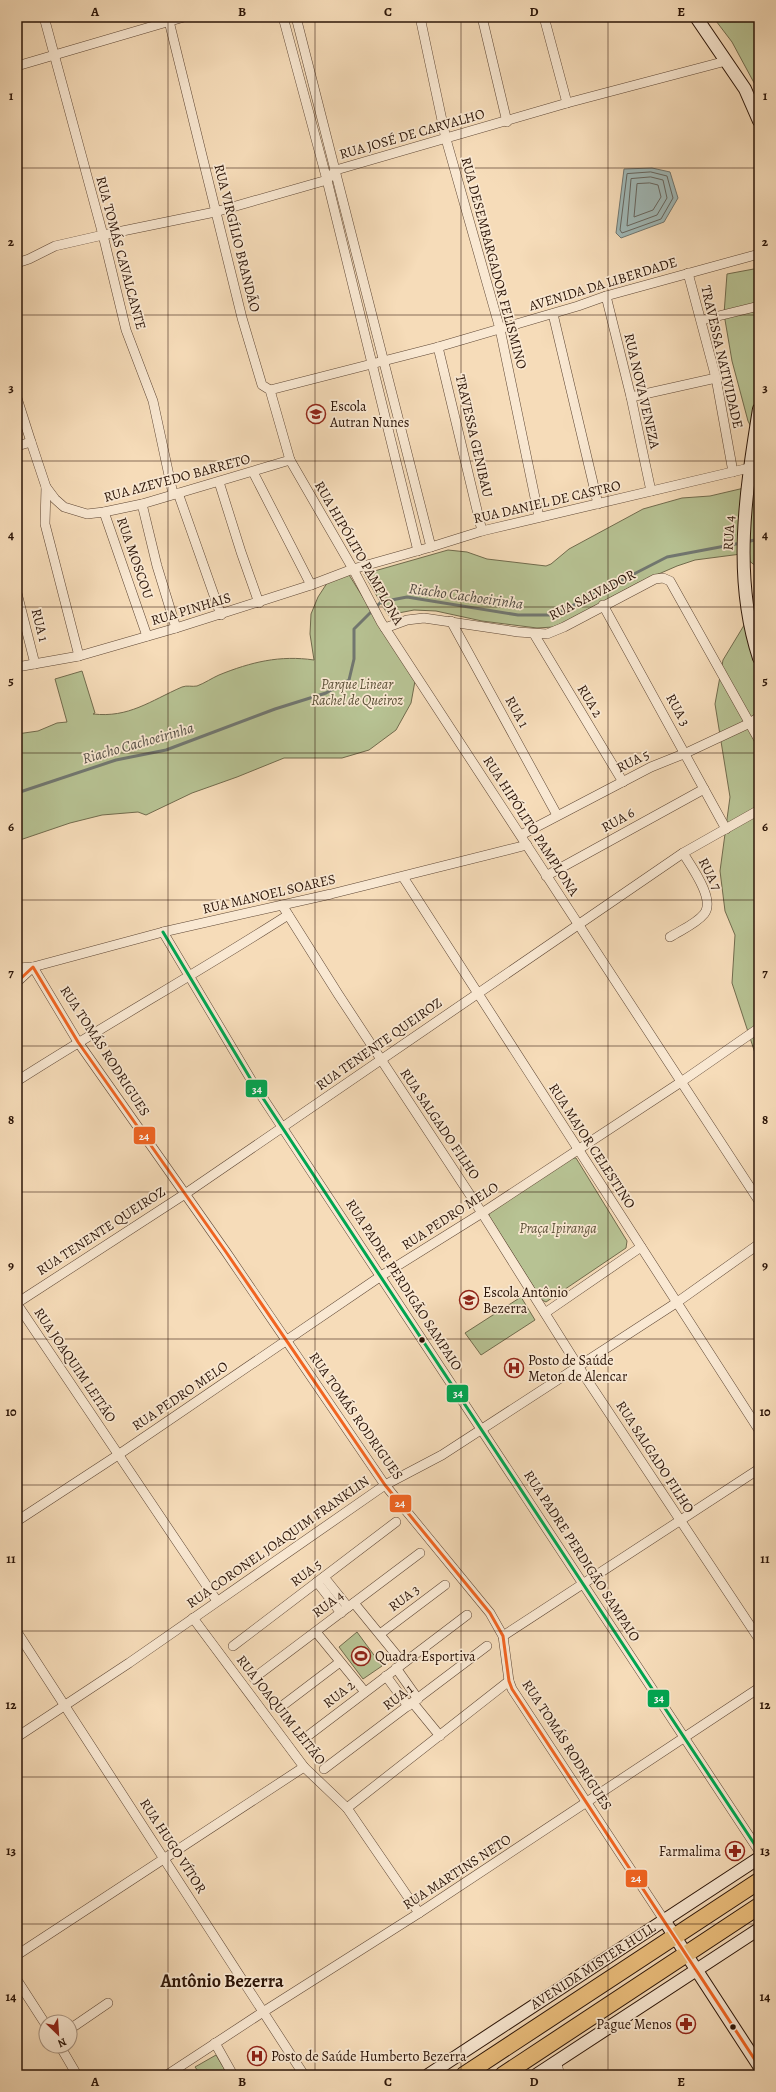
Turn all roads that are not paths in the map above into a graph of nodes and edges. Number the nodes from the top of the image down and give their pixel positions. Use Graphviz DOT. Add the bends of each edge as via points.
graph roads {
  1 [pos="44,17"];
  2 [pos="184,17"];
  3 [pos="283,17"];
  4 [pos="296,17"];
  5 [pos="420,17"];
  6 [pos="482,17"];
  7 [pos="544,17"];
  8 [pos="696,17"];
  9 [pos="168,19"];
  10 [pos="54,55"];
  11 [pos="726,61"];
  12 [pos="17,66"];
  13 [pos="310,77"];
  14 [pos="299,80"];
  15 [pos="567,103"];
  16 [pos="759,121"];
  17 [pos="507,122"];
  18 [pos="446,139"];
  19 [pos="336,170"];
  20 [pos="327,180"];
  21 [pos="215,212"];
  22 [pos="103,235"];
  23 [pos="759,254"];
  24 [pos="17,263"];
  25 [pos="688,273"];
  26 [pos="363,277"];
  27 [pos="351,279"];
  28 [pos="606,296"];
  29 [pos="759,306"];
  30 [pos="553,314"];
  31 [pos="702,320"];
  32 [pos="500,329"];
  33 [pos="438,347"];
  34 [pos="385,362"];
  35 [pos="372,363"];
  36 [pos="716,378"];
  37 [pos="270,390"];
  38 [pos="631,397"];
  39 [pos="17,398"];
  40 [pos="759,409"];
  41 [pos="31,442"];
  42 [pos="17,446"];
  43 [pos="290,460"];
  44 [pos="750,468"];
  45 [pos="253,472"];
  46 [pos="733,472"];
  47 [pos="219,482"];
  48 [pos="46,487"];
  49 [pos="651,491"];
  50 [pos="175,494"];
  51 [pos="142,504"];
  52 [pos="598,504"];
  53 [pos="104,512"];
  54 [pos="539,517"];
  55 [pos="482,531"];
  56 [pos="431,548"];
  57 [pos="418,551"];
  58 [pos="353,569"];
  59 [pos="311,585"];
  60 [pos="17,593"];
  61 [pos="259,603"];
  62 [pos="603,605"];
  63 [pos="221,615"];
  64 [pos="451,621"];
  65 [pos="383,625"];
  66 [pos="176,628"];
  67 [pos="534,634"];
  68 [pos="147,636"];
  69 [pos="79,656"];
  70 [pos="759,658"];
  71 [pos="35,664"];
  72 [pos="17,667"];
  73 [pos="759,717"];
  74 [pos="750,723"];
  75 [pos="759,740"];
  76 [pos="686,753"];
  77 [pos="622,782"];
  78 [pos="704,789"];
  79 [pos="759,810"];
  80 [pos="557,815"];
  81 [pos="726,829"];
  82 [pos="521,835"];
  83 [pos="527,845"];
  84 [pos="683,853"];
  85 [pos="546,876"];
  86 [pos="403,877"];
  87 [pos="282,905"];
  88 [pos="288,915"];
  89 [pos="578,926"];
  90 [pos="164,932"];
  91 [pos="670,936"];
  92 [pos="33,967"];
  93 [pos="17,968"];
  94 [pos="190,977"];
  95 [pos="17,982"];
  96 [pos="477,993"];
  97 [pos="759,1028"];
  98 [pos="78,1042"];
  99 [pos="381,1060"];
  100 [pos="17,1081"];
  101 [pos="681,1082"];
  102 [pos="282,1127"];
  103 [pos="578,1150"];
  104 [pos="185,1194"];
  105 [pos="759,1201"];
  106 [pos="482,1213"];
  107 [pos="759,1244"];
  108 [pos="641,1248"];
  109 [pos="381,1276"];
  110 [pos="17,1303"];
  111 [pos="676,1303"];
  112 [pos="545,1314"];
  113 [pos="286,1342"];
  114 [pos="578,1366"];
  115 [pos="481,1428"];
  116 [pos="759,1430"];
  117 [pos="118,1455"];
  118 [pos="759,1469"];
  119 [pos="385,1485"];
  120 [pos="17,1521"];
  121 [pos="680,1521"];
  122 [pos="396,1522"];
  123 [pos="420,1553"];
  124 [pos="321,1579"];
  125 [pos="584,1583"];
  126 [pos="445,1585"];
  127 [pos="217,1601"];
  128 [pos="348,1608"];
  129 [pos="467,1615"];
  130 [pos="193,1618"];
  131 [pos="17,1632"];
  132 [pos="316,1632"];
  133 [pos="380,1634"];
  134 [pos="503,1636"];
  135 [pos="759,1639"];
  136 [pos="233,1646"];
  137 [pos="487,1646"];
  138 [pos="340,1662"];
  139 [pos="400,1666"];
  140 [pos="386,1676"];
  141 [pos="254,1678"];
  142 [pos="509,1681"];
  143 [pos="759,1688"];
  144 [pos="365,1692"];
  145 [pos="413,1703"];
  146 [pos="65,1705"];
  147 [pos="282,1706"];
  148 [pos="440,1736"];
  149 [pos="17,1737"];
  150 [pos="305,1738"];
  151 [pos="684,1738"];
  152 [pos="304,1767"];
  153 [pos="324,1769"];
  154 [pos="586,1803"];
  155 [pos="346,1808"];
  156 [pos="759,1851"];
  157 [pos="759,1858"];
  158 [pos="164,1859"];
  159 [pos="759,1881"];
  160 [pos="759,1906"];
  161 [pos="420,1913"];
  162 [pos="664,1920"];
  163 [pos="759,1929"];
  164 [pos="675,1937"];
  165 [pos="686,1954"];
  166 [pos="17,1955"];
  167 [pos="696,1970"];
  168 [pos="17,1980"];
  169 [pos="108,2003"];
  170 [pos="263,2012"];
  171 [pos="39,2014"];
  172 [pos="78,2024"];
  173 [pos="214,2043"];
  174 [pos="65,2054"];
  175 [pos="556,2061"];
  176 [pos="759,2066"];
  177 [pos="77,2075"];
  178 [pos="167,2075"];
  179 [pos="233,2075"];
  180 [pos="304,2075"];
  181 [pos="428,2075"];
  182 [pos="464,2075"];
  183 [pos="503,2075"];
  184 [pos="536,2075"];
  185 [pos="560,2075"];
  1 -- 10 [label="street, RUA TOMÁS CAVALCANTE"];
  2 -- 9 [label="street"];
  3 -- 14 [label="street"];
  4 -- 13 [label="street"];
  5 -- 18 [label="street, RUA DESEMBARGADOR FELISMINO"];
  6 -- 17 [label="street"];
  7 -- 15 [label="street"];
  8 -- 11 [label="main road"];
  9 -- 10 [label="street"];
  9 -- 21 [label="street, RUA VIRGÍLIO BRANDÃO"];
  10 -- 12 [label="street"];
  10 -- 22 [label="street, RUA TOMÁS CAVALCANTE"];
  11 -- 15 [label="street, RUA JOSÉ DE CARVALHO"];
  11 -- 16 [label="main road" via="745,88"];
  13 -- 14 [label="street"];
  13 -- 19 [label="street"];
  14 -- 20 [label="street"];
  15 -- 17 [label="street, RUA JOSÉ DE CARVALHO"];
  17 -- 18 [label="street, RUA JOSÉ DE CARVALHO"];
  18 -- 19 [label="street, RUA JOSÉ DE CARVALHO"];
  18 -- 32 [label="street, RUA DESEMBARGADOR FELISMINO"];
  19 -- 20 [label="street, RUA JOSÉ DE CARVALHO"];
  19 -- 26 [label="street"];
  20 -- 21 [label="street"];
  20 -- 27 [label="street"];
  21 -- 22 [label="street"];
  21 -- 37 [label="street, RUA VIRGÍLIO BRANDÃO" via="262,385"];
  22 -- 24 [label="street" via="55,246"];
  22 -- 50 [label="street, RUA TOMÁS CAVALCANTE" via="126,330 152,401"];
  23 -- 25 [label="street, AVENIDA DA LIBERDADE"];
  25 -- 28 [label="street, AVENIDA DA LIBERDADE"];
  25 -- 31 [label="street, TRAVESSA NATIVIDADE"];
  26 -- 27 [label="street"];
  26 -- 34 [label="street"];
  27 -- 35 [label="street"];
  28 -- 30 [label="street, AVENIDA DA LIBERDADE"];
  28 -- 38 [label="street, RUA NOVA VENEZA"];
  29 -- 31 [label="street"];
  30 -- 32 [label="street, AVENIDA DA LIBERDADE"];
  30 -- 52 [label="street"];
  31 -- 36 [label="street, TRAVESSA NATIVIDADE"];
  32 -- 33 [label="street, AVENIDA DA LIBERDADE"];
  32 -- 54 [label="street, RUA DESEMBARGADOR FELISMINO"];
  33 -- 34 [label="street, AVENIDA DA LIBERDADE"];
  33 -- 55 [label="street, TRAVESSA GENIBAU"];
  34 -- 35 [label="street, AVENIDA DA LIBERDADE"];
  34 -- 56 [label="street"];
  35 -- 37 [label="street, AVENIDA DA LIBERDADE"];
  35 -- 57 [label="street"];
  36 -- 38 [label="street"];
  36 -- 46 [label="street, TRAVESSA NATIVIDADE"];
  37 -- 43 [label="street, RUA VIRGÍLIO BRANDÃO"];
  38 -- 49 [label="street, RUA NOVA VENEZA"];
  39 -- 41 [label="street, RUA AZEVEDO BARRETO"];
  40 -- 44 [label="main road, RUA 4"];
  41 -- 42 [label="street"];
  41 -- 48 [label="street, RUA AZEVEDO BARRETO"];
  43 -- 45 [label="street, RUA AZEVEDO BARRETO"];
  43 -- 58 [label="street, RUA HIPÓLITO PAMPLONA"];
  44 -- 46 [label="street, RUA DANIEL DE CASTRO"];
  44 -- 70 [label="main road, RUA 4" via="742,562 748,609"];
  45 -- 47 [label="street, RUA AZEVEDO BARRETO"];
  45 -- 59 [label="street"];
  46 -- 49 [label="street, RUA DANIEL DE CASTRO"];
  47 -- 50 [label="street, RUA AZEVEDO BARRETO"];
  47 -- 61 [label="street" via="240,552"];
  48 -- 53 [label="street, RUA AZEVEDO BARRETO" via="64,507 87,514"];
  48 -- 69 [label="street" via="45,524"];
  49 -- 52 [label="street, RUA DANIEL DE CASTRO"];
  50 -- 51 [label="street, RUA AZEVEDO BARRETO"];
  50 -- 63 [label="street, RUA TOMÁS CAVALCANTE"];
  51 -- 53 [label="street, RUA AZEVEDO BARRETO"];
  51 -- 66 [label="street"];
  52 -- 54 [label="street, RUA DANIEL DE CASTRO"];
  53 -- 68 [label="street, RUA MOSCOU"];
  54 -- 55 [label="street, RUA DANIEL DE CASTRO"];
  55 -- 56 [label="street, RUA DANIEL DE CASTRO"];
  56 -- 57 [label="street, RUA DANIEL DE CASTRO"];
  57 -- 58 [label="street, RUA DANIEL DE CASTRO"];
  58 -- 59 [label="street, RUA PINHAIS"];
  58 -- 65 [label="street, RUA HIPÓLITO PAMPLONA"];
  59 -- 61 [label="street, RUA PINHAIS"];
  60 -- 71 [label="street, RUA 1"];
  61 -- 63 [label="street, RUA PINHAIS"];
  62 -- 67 [label="street, RUA SALVADOR" via="556,631"];
  62 -- 74 [label="street, RUA SALVADOR" via="655,579 663,578 670,581"];
  62 -- 76 [label="street, RUA 3"];
  63 -- 66 [label="street, RUA PINHAIS"];
  64 -- 65 [label="street, RUA SALVADOR" via="424,618"];
  64 -- 67 [label="street, RUA SALVADOR"];
  64 -- 80 [label="street, RUA 1"];
  65 -- 82 [label="street, RUA HIPÓLITO PAMPLONA"];
  66 -- 68 [label="street, RUA PINHAIS"];
  67 -- 77 [label="street, RUA 2"];
  68 -- 69 [label="street, RUA PINHAIS"];
  69 -- 71 [label="street, RUA PINHAIS"];
  71 -- 72 [label="street"];
  73 -- 74 [label="street, RUA 5"];
  74 -- 75 [label="street"];
  74 -- 76 [label="street, RUA 5"];
  76 -- 77 [label="street, RUA 5"];
  76 -- 78 [label="street, RUA 3"];
  77 -- 80 [label="street, RUA 5"];
  78 -- 81 [label="street, RUA 3"];
  78 -- 85 [label="street, RUA 6"];
  79 -- 81 [label="street, RUA TENENTE QUEIROZ"];
  80 -- 82 [label="street, RUA 5"];
  81 -- 84 [label="street, RUA TENENTE QUEIROZ"];
  82 -- 83 [label="street, RUA HIPÓLITO PAMPLONA"];
  83 -- 85 [label="street, RUA HIPÓLITO PAMPLONA"];
  83 -- 86 [label="street, RUA MANOEL SOARES"];
  84 -- 89 [label="street, RUA TENENTE QUEIROZ"];
  84 -- 91 [label="street, RUA 7" via="700,883 708,908 700,918"];
  85 -- 89 [label="street, RUA HIPÓLITO PAMPLONA"];
  86 -- 87 [label="street, RUA MANOEL SOARES"];
  86 -- 96 [label="street, RUA MAJOR CELESTINO"];
  87 -- 88 [label="street, RUA SALGADO FILHO"];
  87 -- 90 [label="street, RUA MANOEL SOARES"];
  88 -- 94 [label="street"];
  88 -- 99 [label="street, RUA SALGADO FILHO"];
  89 -- 96 [label="street, RUA TENENTE QUEIROZ"];
  89 -- 101 [label="street, RUA HIPÓLITO PAMPLONA"];
  90 -- 92 [label="street, RUA MANOEL SOARES"];
  90 -- 94 [label="street, RUA PADRE PERDIGÃO SAMPAIO"];
  92 -- 93 [label="street, RUA MANOEL SOARES"];
  92 -- 95 [label="street"];
  92 -- 98 [label="street, RUA TOMÁS RODRIGUES"];
  94 -- 98 [label="street"];
  94 -- 102 [label="street, RUA PADRE PERDIGÃO SAMPAIO"];
  96 -- 99 [label="street, RUA TENENTE QUEIROZ"];
  96 -- 103 [label="street, RUA MAJOR CELESTINO"];
  97 -- 101 [label="street, RUA PEDRO MELO"];
  98 -- 100 [label="street"];
  98 -- 104 [label="street, RUA TOMÁS RODRIGUES"];
  99 -- 102 [label="street, RUA TENENTE QUEIROZ"];
  99 -- 106 [label="street, RUA SALGADO FILHO"];
  101 -- 103 [label="street, RUA PEDRO MELO"];
  101 -- 105 [label="street, RUA HIPÓLITO PAMPLONA"];
  102 -- 104 [label="street, RUA TENENTE QUEIROZ"];
  102 -- 109 [label="street, RUA PADRE PERDIGÃO SAMPAIO"];
  103 -- 106 [label="street, RUA PEDRO MELO"];
  103 -- 108 [label="street, RUA MAJOR CELESTINO"];
  104 -- 110 [label="street, RUA TENENTE QUEIROZ"];
  104 -- 113 [label="street, RUA TOMÁS RODRIGUES"];
  106 -- 109 [label="street, RUA PEDRO MELO"];
  106 -- 112 [label="street, RUA SALGADO FILHO"];
  107 -- 111 [label="street, RUA CORONEL JOAQUIM FRANKLIN"];
  108 -- 111 [label="street, RUA MAJOR CELESTINO"];
  108 -- 112 [label="street"];
  109 -- 113 [label="street, RUA PEDRO MELO"];
  109 -- 115 [label="street, RUA PADRE PERDIGÃO SAMPAIO"];
  110 -- 117 [label="street, RUA JOAQUIM LEITÃO"];
  111 -- 114 [label="street, RUA CORONEL JOAQUIM FRANKLIN"];
  111 -- 116 [label="street, RUA MAJOR CELESTINO"];
  112 -- 114 [label="street, RUA SALGADO FILHO"];
  113 -- 117 [label="street, RUA PEDRO MELO"];
  113 -- 119 [label="street, RUA TOMÁS RODRIGUES"];
  114 -- 115 [label="street, RUA CORONEL JOAQUIM FRANKLIN"];
  114 -- 121 [label="street, RUA SALGADO FILHO"];
  115 -- 119 [label="street, RUA CORONEL JOAQUIM FRANKLIN" via="442,1455"];
  115 -- 125 [label="street, RUA PADRE PERDIGÃO SAMPAIO"];
  117 -- 120 [label="street, RUA PEDRO MELO"];
  117 -- 127 [label="street, RUA JOAQUIM LEITÃO"];
  118 -- 121 [label="street"];
  119 -- 127 [label="street, RUA CORONEL JOAQUIM FRANKLIN"];
  119 -- 134 [label="street, RUA TOMÁS RODRIGUES" via="490,1612"];
  121 -- 125 [label="street"];
  121 -- 135 [label="street, RUA SALGADO FILHO"];
  122 -- 124 [label="street, RUA 5"];
  123 -- 128 [label="street, RUA 4"];
  124 -- 128 [label="street"];
  124 -- 136 [label="street, RUA 5"];
  125 -- 134 [label="street"];
  125 -- 151 [label="street, RUA PADRE PERDIGÃO SAMPAIO"];
  126 -- 133 [label="street, RUA 3"];
  127 -- 130 [label="street, RUA CORONEL JOAQUIM FRANKLIN"];
  128 -- 132 [label="street, RUA 4"];
  128 -- 133 [label="street"];
  129 -- 139 [label="street, RUA 2"];
  130 -- 146 [label="street, RUA CORONEL JOAQUIM FRANKLIN"];
  130 -- 152 [label="street, RUA JOAQUIM LEITÃO"];
  131 -- 146 [label="street, RUA HUGO VÍTOR"];
  132 -- 138 [label="street"];
  132 -- 141 [label="street, RUA 4"];
  133 -- 139 [label="street"];
  134 -- 142 [label="street, RUA TOMÁS RODRIGUES"];
  137 -- 145 [label="street, RUA 1"];
  138 -- 144 [label="street"];
  138 -- 147 [label="street"];
  139 -- 140 [label="street, RUA 2"];
  139 -- 145 [label="street"];
  140 -- 144 [label="street, RUA 2"];
  140 -- 145 [label="street"];
  142 -- 148 [label="street"];
  142 -- 154 [label="street, RUA TOMÁS RODRIGUES"];
  143 -- 151 [label="street, RUA MARTINS NETO"];
  144 -- 150 [label="street, RUA 2"];
  145 -- 148 [label="street"];
  145 -- 153 [label="street, RUA 1"];
  146 -- 149 [label="street, RUA CORONEL JOAQUIM FRANKLIN"];
  146 -- 158 [label="street, RUA HUGO VÍTOR"];
  148 -- 155 [label="street"];
  151 -- 154 [label="street, RUA MARTINS NETO"];
  151 -- 156 [label="street, RUA PADRE PERDIGÃO SAMPAIO"];
  152 -- 155 [label="street, RUA JOAQUIM LEITÃO"];
  152 -- 158 [label="street"];
  154 -- 161 [label="street, RUA MARTINS NETO"];
  154 -- 162 [label="street, RUA TOMÁS RODRIGUES"];
  155 -- 161 [label="street, RUA JOAQUIM LEITÃO"];
  157 -- 162 [label="main road, AVENIDA MISTER HULL"];
  158 -- 166 [label="street"];
  158 -- 170 [label="street, RUA HUGO VÍTOR"];
  159 -- 164 [label="highway, AVENIDA MISTER HULL"];
  160 -- 165 [label="highway"];
  161 -- 170 [label="street, RUA MARTINS NETO"];
  162 -- 164 [label="main road, RUA TOMÁS RODRIGUES"];
  162 -- 181 [label="main road, AVENIDA MISTER HULL"];
  163 -- 167 [label="main road"];
  164 -- 165 [label="main road, RUA TOMÁS RODRIGUES"];
  164 -- 182 [label="highway, AVENIDA MISTER HULL"];
  165 -- 167 [label="main road, RUA TOMÁS RODRIGUES"];
  165 -- 183 [label="highway"];
  167 -- 175 [label="main road"];
  167 -- 176 [label="main road, RUA TOMÁS RODRIGUES"];
  168 -- 171 [label="street"];
  169 -- 172 [label="street"];
  170 -- 173 [label="street, RUA MARTINS NETO"];
  170 -- 180 [label="street, RUA HUGO VÍTOR"];
  173 -- 178 [label="street, RUA MARTINS NETO"];
  173 -- 179 [label="street"];
  174 -- 177 [label="street"];
  175 -- 184 [label="main road"];
  175 -- 185 [label="street"];
}
